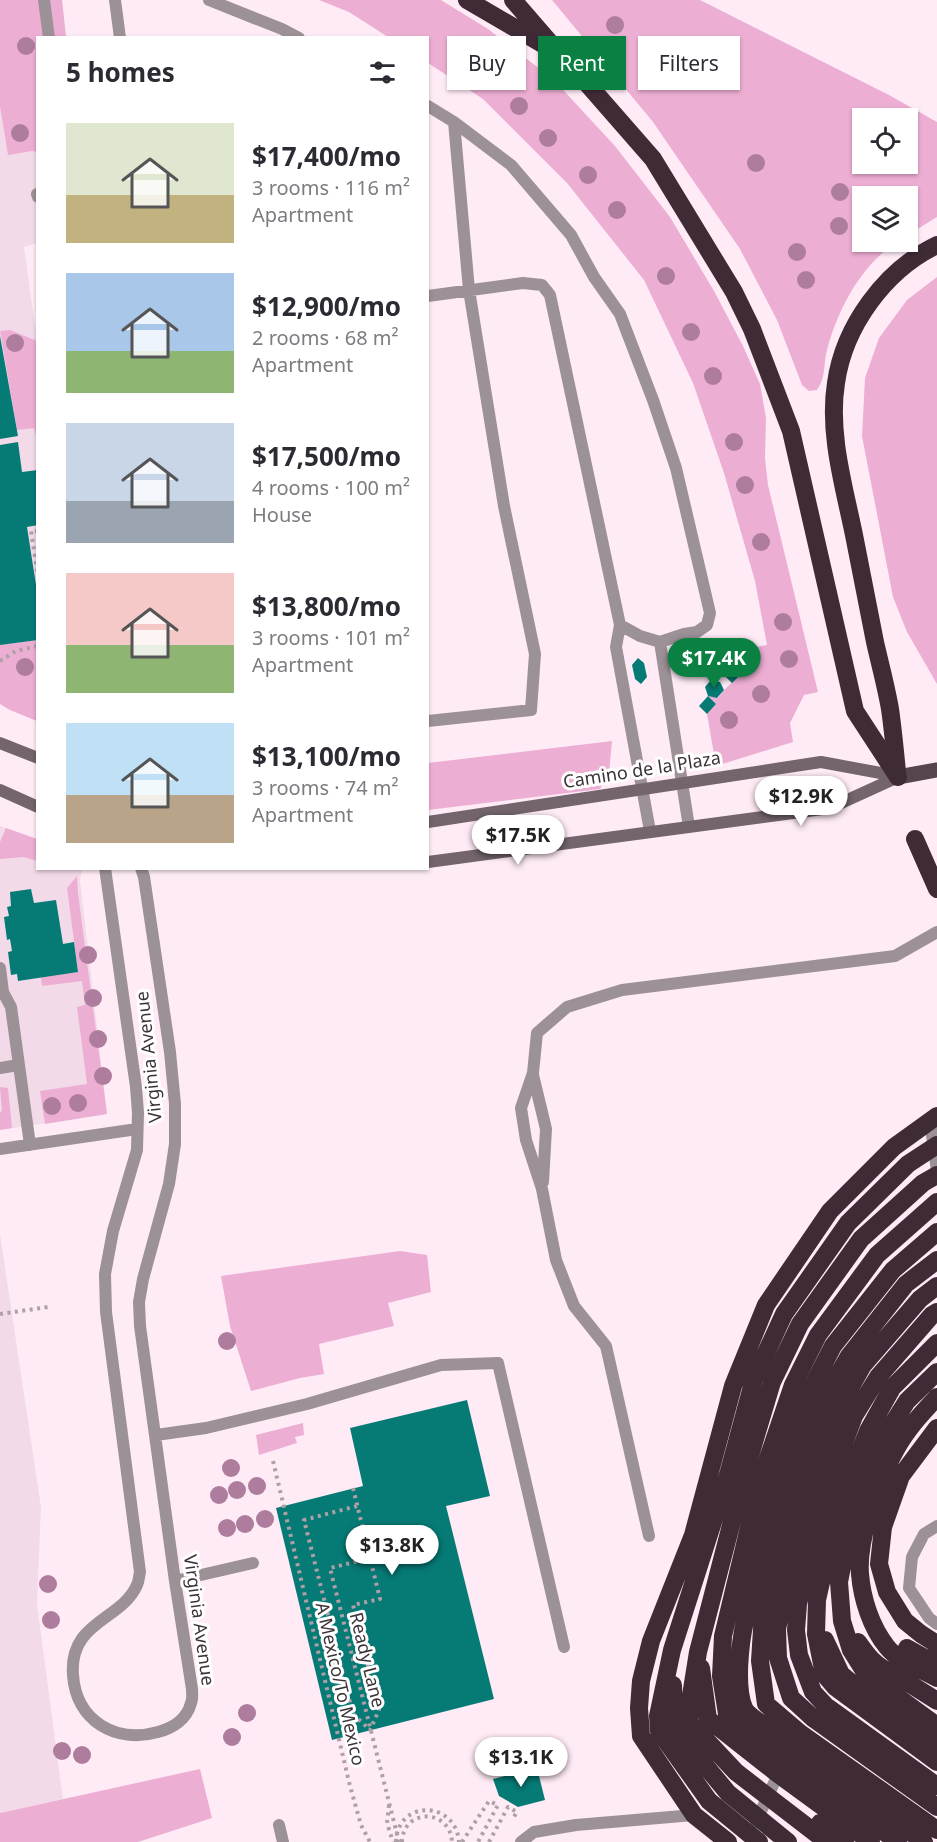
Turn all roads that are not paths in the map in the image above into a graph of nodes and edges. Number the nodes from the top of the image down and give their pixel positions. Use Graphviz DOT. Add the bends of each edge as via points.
graph roads {
  1 [pos="44,0"];
  2 [pos="115,0"];
  3 [pos="209,0"];
  4 [pos="467,0"];
  5 [pos="513,0"];
  6 [pos="282,33"];
  7 [pos="49,36"];
  8 [pos="120,36"];
  9 [pos="545,36"];
  10 [pos="538,41"];
  11 [pos="593,90"];
  12 [pos="429,107"];
  13 [pos="454,122"];
  14 [pos="937,245"];
  15 [pos="470,290"];
  16 [pos="429,296"];
  17 [pos="620,625"];
  18 [pos="660,642"];
  19 [pos="429,721"];
  20 [pos="0,743"];
  21 [pos="36,757"];
  22 [pos="937,770"];
  23 [pos="898,777"];
  24 [pos="682,783"];
  25 [pos="0,790"];
  26 [pos="643,790"];
  27 [pos="36,806"];
  28 [pos="429,822"];
  29 [pos="688,827"];
  30 [pos="650,831"];
  31 [pos="915,839"];
  32 [pos="429,862"];
  33 [pos="105,870"];
  34 [pos="142,870"];
  35 [pos="937,889"];
  36 [pos="937,932"];
  37 [pos="0,968"];
  38 [pos="18,1065"];
  39 [pos="0,1068"];
  40 [pos="533,1073"];
  41 [pos="934,1119"];
  42 [pos="137,1130"];
  43 [pos="30,1145"];
  44 [pos="935,1146"];
  45 [pos="0,1149"];
  46 [pos="937,1173"];
  47 [pos="542,1189"];
  48 [pos="937,1202"];
  49 [pos="937,1232"];
  50 [pos="937,1260"];
  51 [pos="937,1286"];
  52 [pos="937,1312"];
  53 [pos="937,1343"];
  54 [pos="937,1372"];
  55 [pos="937,1397"];
  56 [pos="937,1428"];
  57 [pos="156,1436"];
  58 [pos="937,1526"];
  59 [pos="649,1536"];
  60 [pos="253,1563"];
  61 [pos="175,1581"];
  62 [pos="937,1624"];
  63 [pos="937,1644"];
  64 [pos="564,1647"];
  65 [pos="698,1652"];
  66 [pos="889,1670"];
  67 [pos="937,1678"];
  68 [pos="937,1701"];
  69 [pos="736,1712"];
  70 [pos="820,1713"];
  71 [pos="937,1721"];
  72 [pos="937,1726"];
  73 [pos="666,1730"];
  74 [pos="937,1744"];
  75 [pos="937,1762"];
  76 [pos="777,1778"];
  77 [pos="937,1786"];
  78 [pos="937,1807"];
  79 [pos="694,1815"];
  80 [pos="279,1825"];
  81 [pos="937,1830"];
  82 [pos="752,1840"];
  83 [pos="283,1842"];
  84 [pos="521,1842"];
  85 [pos="728,1842"];
  86 [pos="788,1842"];
  87 [pos="811,1842"];
  88 [pos="827,1842"];
  89 [pos="844,1842"];
  90 [pos="871,1842"];
  91 [pos="898,1842"];
  92 [pos="924,1842"];
  1 -- 7 [label="lane"];
  2 -- 8 [label="lane"];
  3 -- 6 [label="lane"];
  4 -- 10 [label="highway"];
  5 -- 9 [label="highway"];
  11 -- 23 [label="highway" via="653,159 716,259 752,329 791,431 855,711"];
  12 -- 13 [label="lane"];
  13 -- 15 [label="lane"];
  13 -- 18 [label="lane" via="511,165 571,235 620,314 676,468 710,613 707,625 697,632"];
  14 -- 23 [label="highway" via="893,276 861,317 851,334 836,380 833,410 846,496 889,707"];
  15 -- 16 [label="lane"];
  15 -- 17 [label="lane" via="524,283 542,285 550,295"];
  15 -- 19 [label="lane" via="504,506 535,654 531,711"];
  17 -- 18 [label="lane"];
  17 -- 26 [label="lane" via="616,647"];
  18 -- 24 [label="lane"];
  20 -- 21 [label="main road"];
  22 -- 23 [label="main road, Camino de la Plaza"];
  23 -- 24 [label="main road, Camino de la Plaza" via="821,762"];
  23 -- 29 [label="main road, Camino de la Plaza" via="830,808"];
  24 -- 26 [label="main road, Camino de la Plaza"];
  24 -- 29 [label="lane"];
  25 -- 27 [label="main road"];
  26 -- 28 [label="main road, Camino de la Plaza"];
  26 -- 30 [label="lane"];
  29 -- 30 [label="main road, Camino de la Plaza"];
  30 -- 32 [label="main road, Camino de la Plaza"];
  31 -- 35 [label="highway"];
  33 -- 42 [label="lane, Virginia Avenue" via="136,1086"];
  34 -- 57 [label="lane, Virginia Avenue" via="176,1104 170,1184 139,1302"];
  36 -- 40 [label="lane" via="895,956 622,990 567,1007 537,1033"];
  37 -- 38 [label="lane" via="3,992 11,1007"];
  38 -- 39 [label="lane"];
  38 -- 43 [label="lane"];
  40 -- 47 [label="lane" via="546,1129"];
  40 -- 47 [label="lane" via="521,1108 525,1140"];
  41 -- 44 [label="lane"];
  41 -- 73 [label="highway" via="894,1147 830,1211 766,1305 733,1386 693,1535 651,1641 641,1681 639,1708"];
  42 -- 43 [label="lane"];
  42 -- 61 [label="lane, Virginia Avenue" via="136,1150 105,1274 106,1312 140,1572 129,1596 84,1636 73,1662 82,1707 110,1731 143,1736 162,1731 177,1725 192,1703"];
  43 -- 45 [label="lane"];
  44 -- 46 [label="lane"];
  44 -- 73 [label="highway" via="908,1164 848,1223 784,1314 753,1379 728,1475 672,1650 658,1716"];
  46 -- 65 [label="highway" via="861,1239 800,1324 772,1382"];
  47 -- 59 [label="lane" via="556,1260 574,1306 606,1346"];
  48 -- 69 [label="highway" via="877,1255 818,1335 793,1384 760,1482 723,1636 721,1676"];
  49 -- 69 [label="highway" via="893,1270 833,1346 809,1393 775,1486 741,1642 741,1696"];
  50 -- 76 [label="highway" via="906,1284 849,1356 824,1400 791,1489 763,1614 760,1660"];
  51 -- 70 [label="highway" via="920,1299 862,1365 838,1410 808,1495 777,1629 778,1658 791,1698"];
  52 -- 70 [label="highway" via="878,1377 854,1416 823,1498 798,1604 796,1630 799,1655"];
  53 -- 66 [label="highway" via="892,1388 868,1431 839,1503 817,1600 816,1634 825,1674"];
  54 -- 66 [label="highway" via="907,1401 881,1442 854,1506 839,1582 842,1621 851,1650"];
  55 -- 66 [label="highway" via="909,1429 890,1460 870,1511 862,1545 860,1574 874,1625 912,1651"];
  56 -- 63 [label="highway" via="901,1476 883,1527 879,1564 887,1592 905,1621"];
  57 -- 61 [label="lane, Virginia Avenue"];
  57 -- 64 [label="lane" via="296,1407 441,1365 498,1363"];
  58 -- 62 [label="lane" via="924,1534 912,1557 909,1587"];
  60 -- 61 [label="lane"];
  65 -- 73 [label="highway" via="689,1708"];
  65 -- 76 [label="highway" via="708,1719"];
  66 -- 67 [label="highway"];
  66 -- 68 [label="highway"];
  66 -- 70 [label="lane"];
  66 -- 71 [label="highway"];
  66 -- 72 [label="highway"];
  66 -- 74 [label="highway"];
  66 -- 75 [label="highway"];
  69 -- 76 [label="highway"];
  70 -- 76 [label="lane"];
  70 -- 77 [label="highway"];
  70 -- 78 [label="highway"];
  73 -- 76 [label="highway"];
  73 -- 76 [label="highway" via="728,1793"];
  73 -- 79 [label="highway"];
  73 -- 82 [label="highway" via="709,1801"];
  76 -- 81 [label="highway"];
  76 -- 82 [label="lane"];
  76 -- 86 [label="highway"];
  76 -- 87 [label="highway"];
  76 -- 88 [label="highway"];
  76 -- 89 [label="highway"];
  76 -- 90 [label="highway"];
  76 -- 91 [label="highway"];
  76 -- 92 [label="highway"];
  79 -- 84 [label="lane" via="576,1825 534,1832"];
  79 -- 85 [label="highway"];
  80 -- 83 [label="lane"];
}
